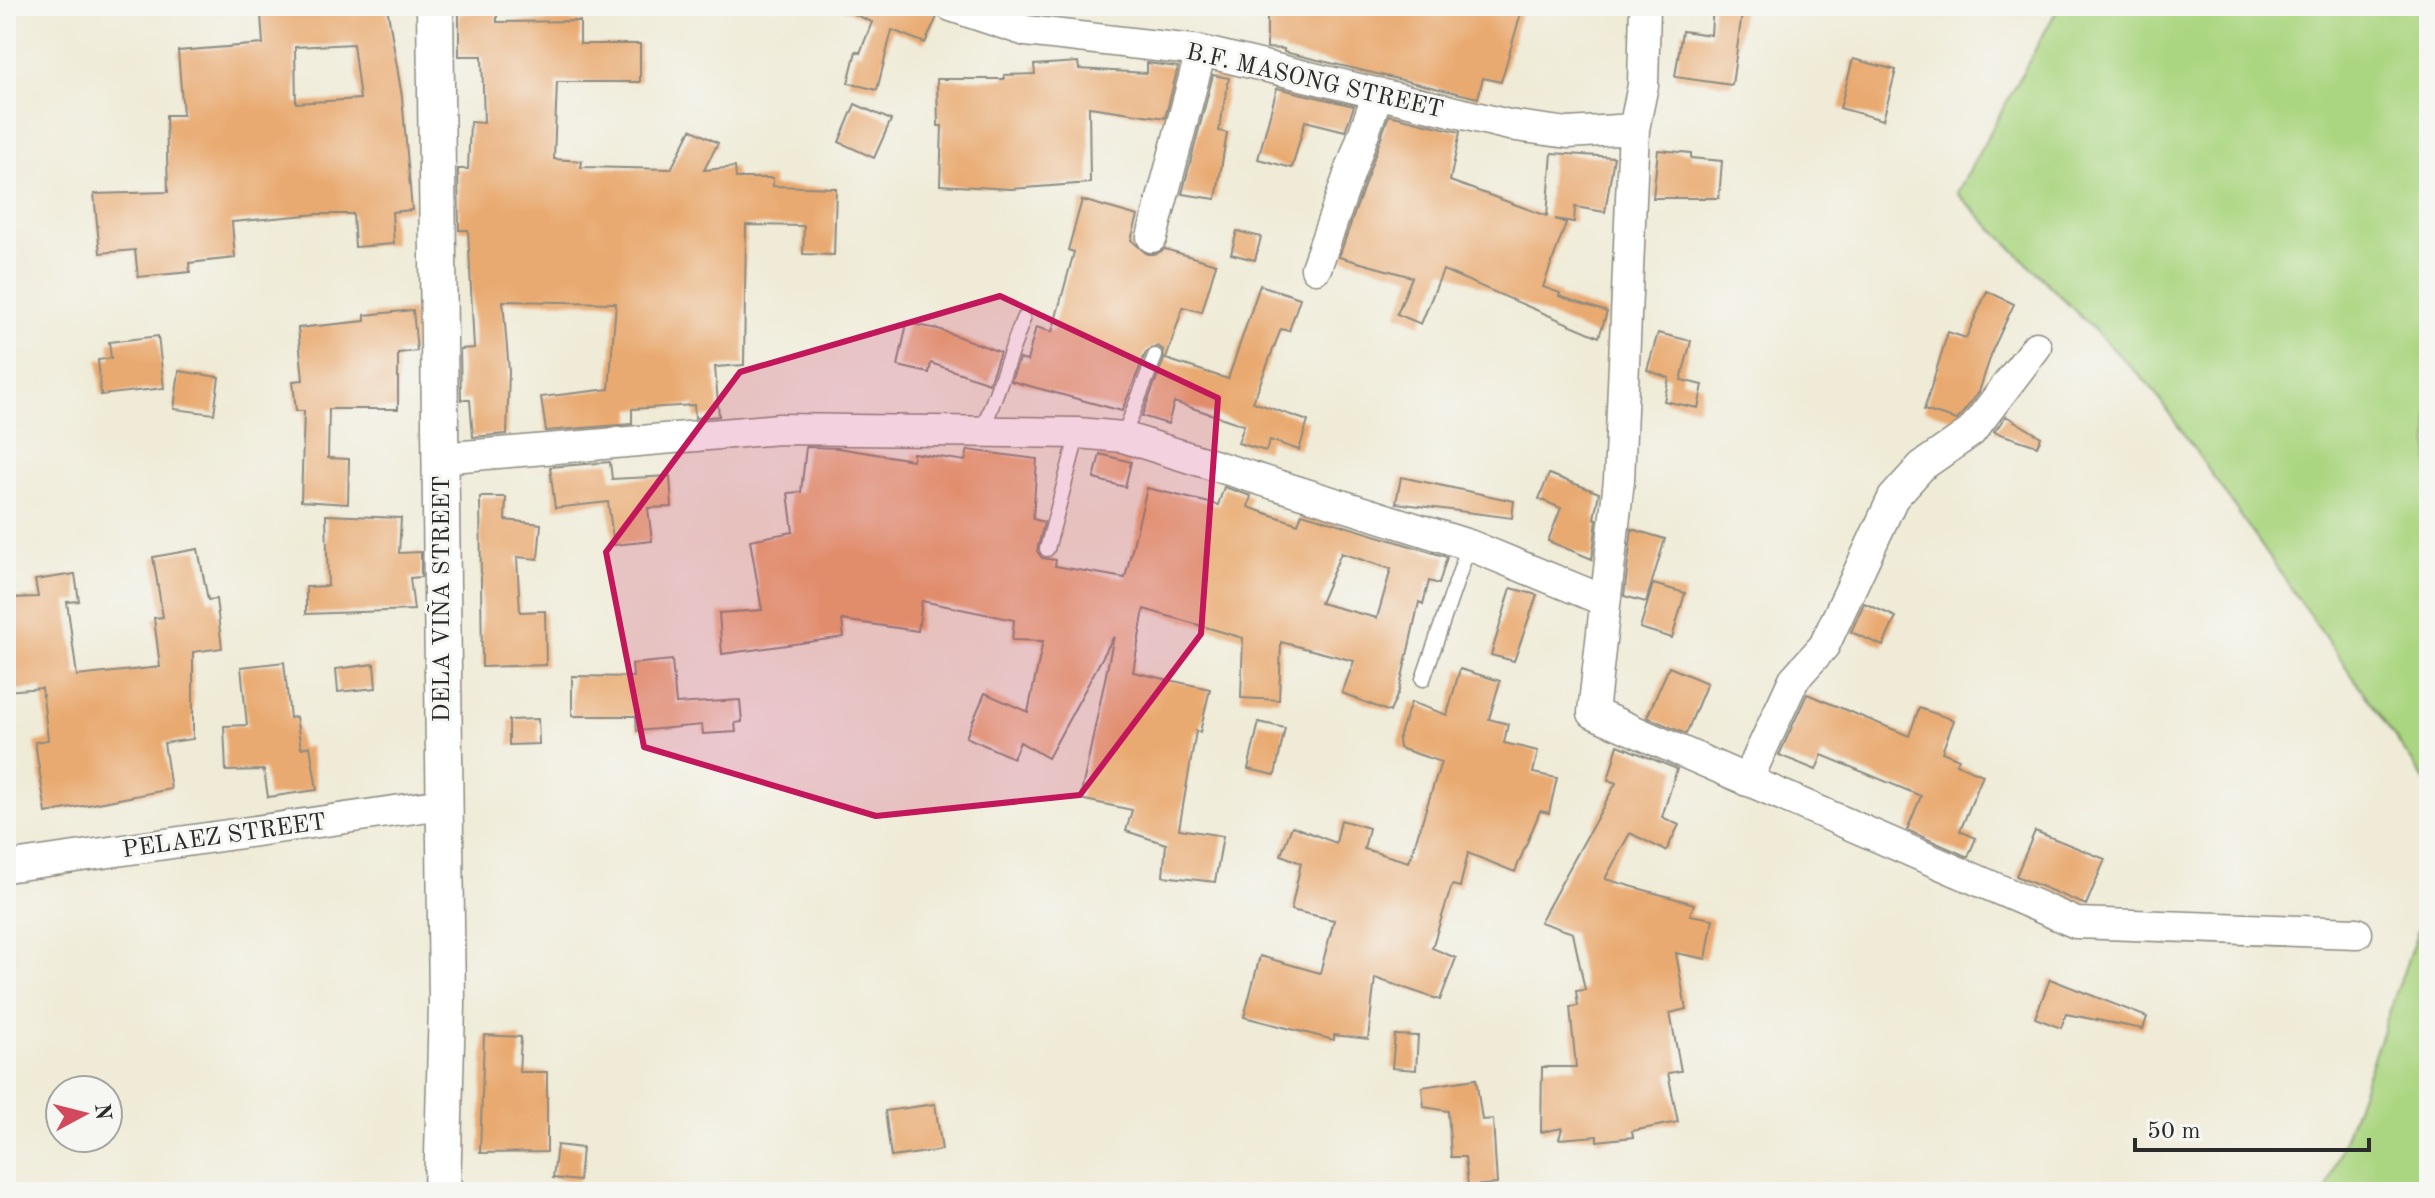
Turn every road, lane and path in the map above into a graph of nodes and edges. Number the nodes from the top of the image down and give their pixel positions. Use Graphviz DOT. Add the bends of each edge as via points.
graph roads {
  1 [pos="435,6"];
  2 [pos="951,6"];
  3 [pos="1645,6"];
  4 [pos="1201,51"];
  5 [pos="1378,93"];
  6 [pos="1634,129"];
  7 [pos="1152,237"];
  8 [pos="1316,268"];
  9 [pos="1023,319"];
  10 [pos="2036,347"];
  11 [pos="1155,356"];
  12 [pos="982,432"];
  13 [pos="1078,433"];
  14 [pos="1123,437"];
  15 [pos="440,458"];
  16 [pos="1469,545"];
  17 [pos="1047,549"];
  18 [pos="1603,600"];
  19 [pos="1423,679"];
  20 [pos="1747,781"];
  21 [pos="443,804"];
  22 [pos="6,867"];
  23 [pos="2357,933"];
  24 [pos="442,1192"];
  1 -- 15 [label="street, DELA VIÑA STREET"];
  2 -- 4 [label="street, B.F. MASONG STREET" via="1026,31"];
  3 -- 6 [label="street" via="1643,85"];
  4 -- 5 [label="street, B.F. MASONG STREET"];
  4 -- 7 [label="street"];
  5 -- 6 [label="street, B.F. MASONG STREET" via="1509,125 1568,133"];
  5 -- 8 [label="street"];
  6 -- 18 [label="street" via="1619,480"];
  9 -- 12 [label="lane"];
  10 -- 20 [label="street" via="1971,432 1922,466 1893,498 1824,646 1794,679"];
  11 -- 14 [label="lane"];
  12 -- 13 [label="street"];
  12 -- 15 [label="street" via="779,429"];
  13 -- 14 [label="street"];
  13 -- 17 [label="lane"];
  14 -- 16 [label="street"];
  15 -- 21 [label="street, DELA VIÑA STREET"];
  16 -- 18 [label="street"];
  16 -- 19 [label="lane"];
  18 -- 20 [label="street" via="1593,713"];
  20 -- 23 [label="street" via="2076,923"];
  21 -- 22 [label="street, PELAEZ STREET"];
  21 -- 24 [label="street, DELA VIÑA STREET" via="447,1005"];
}
